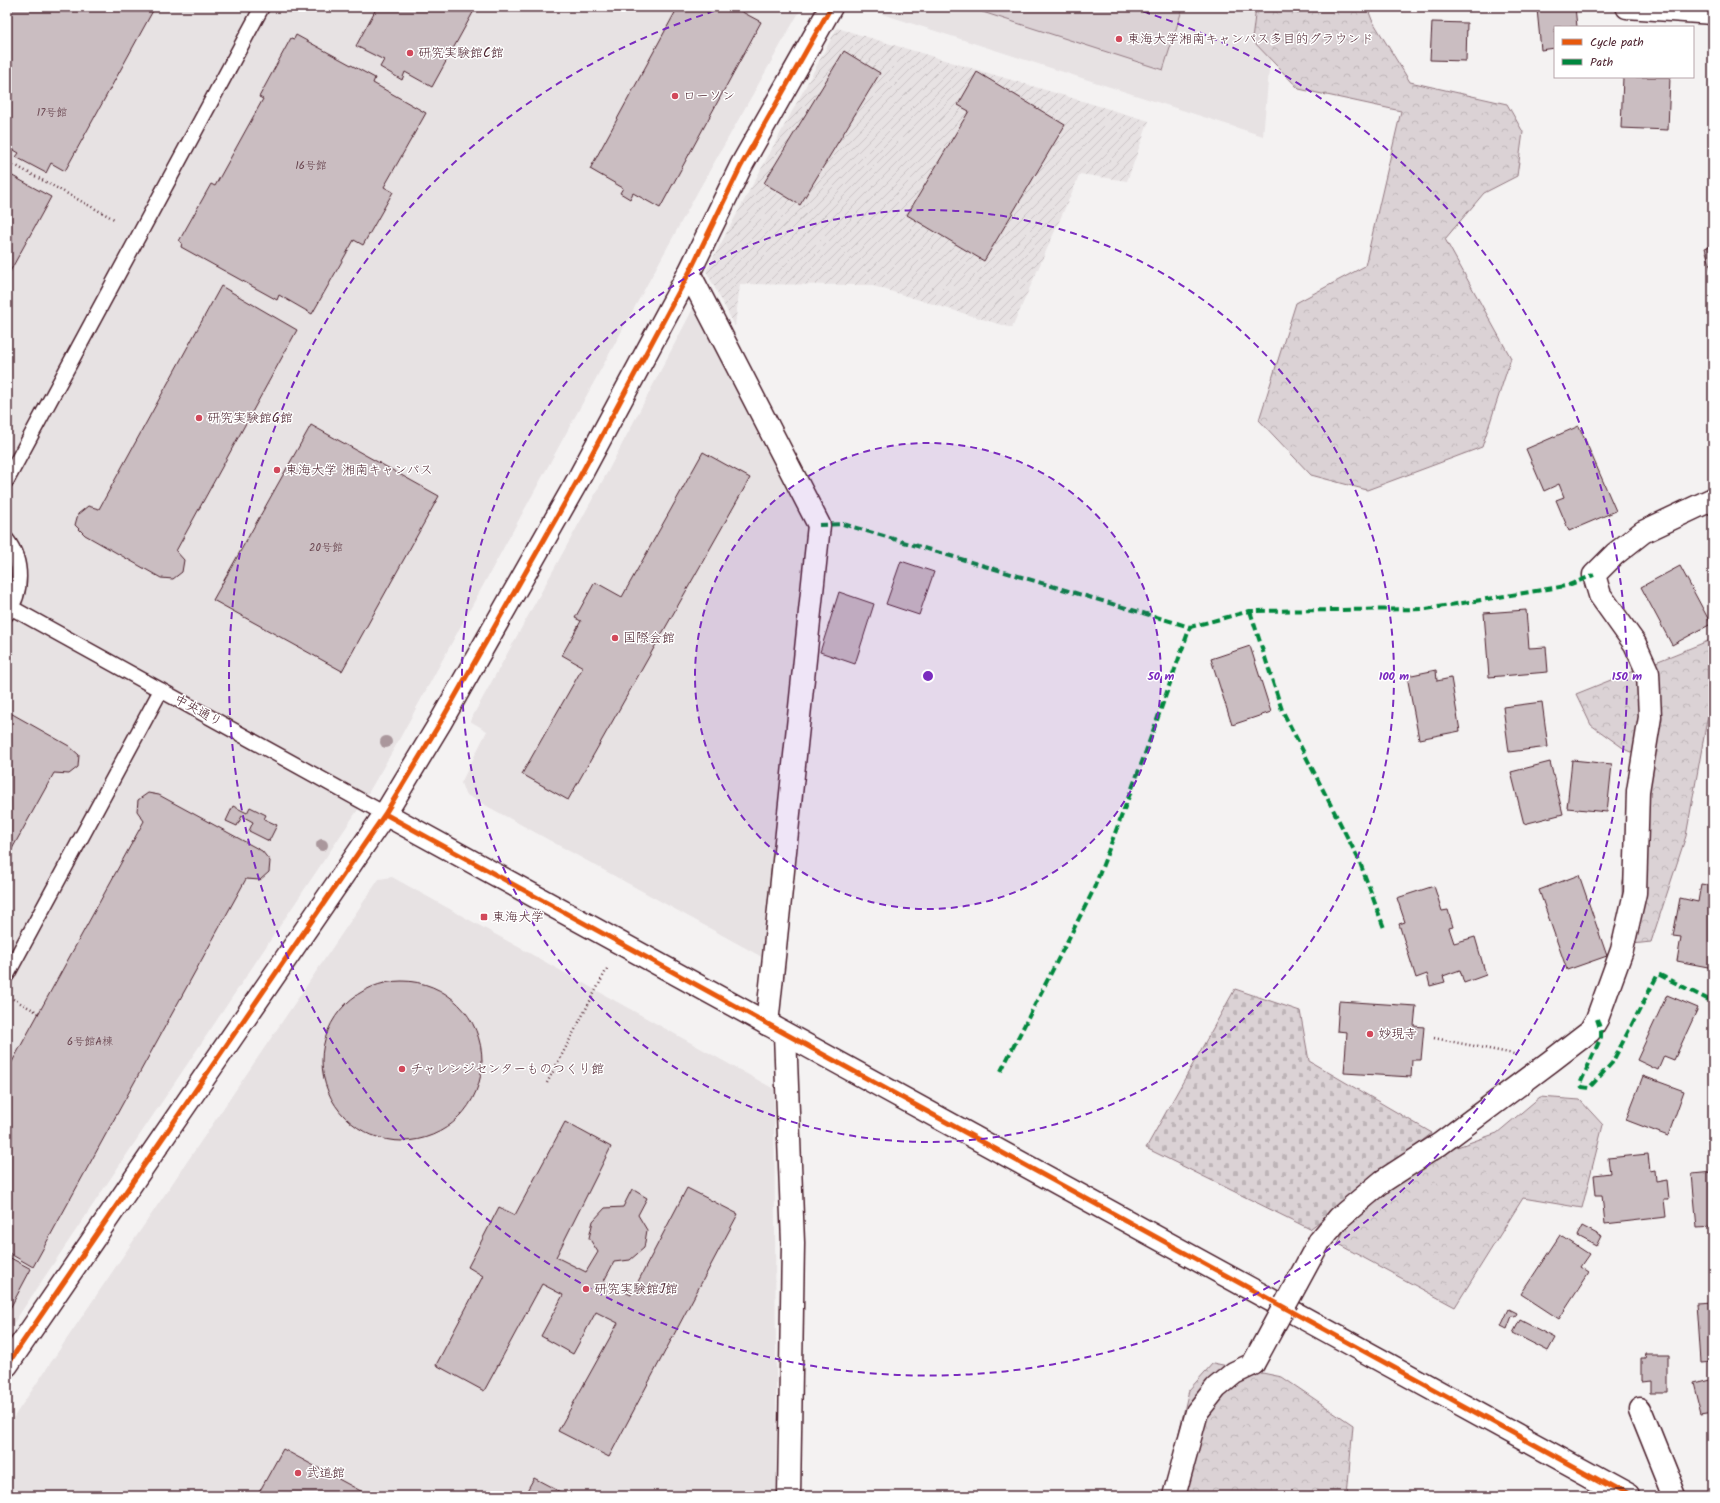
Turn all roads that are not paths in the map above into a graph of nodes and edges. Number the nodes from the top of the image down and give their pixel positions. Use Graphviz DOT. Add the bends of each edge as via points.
graph roads {
  1 [pos="262,7"];
  2 [pos="831,7"];
  3 [pos="1628,7"];
  4 [pos="1713,13"];
  5 [pos="689,273"];
  6 [pos="7,480"];
  7 [pos="1713,500"];
  8 [pos="7,540"];
  9 [pos="9,611"];
  10 [pos="161,690"];
  11 [pos="385,814"];
  12 [pos="7,975"];
  13 [pos="776,1029"];
  14 [pos="7,1366"];
  15 [pos="1640,1409"];
  16 [pos="789,1496"];
  17 [pos="1174,1496"];
  18 [pos="1628,1496"];
  19 [pos="1675,1496"];
  1 -- 6 [label="lane"];
  2 -- 5 [label="street" via="742,166"];
  3 -- 4 [label="street"];
  5 -- 11 [label="street" via="579,478 440,723"];
  5 -- 13 [label="street" via="819,525"];
  7 -- 17 [label="street, bridge" via="1642,532 1594,575 1600,595 1634,644 1648,673 1650,717 1638,791 1635,894 1622,950 1590,1031 1440,1144 1382,1181 1339,1218 1319,1242 1253,1364 1234,1373 1216,1388 1197,1412"];
  8 -- 9 [label="lane" via="13,548 19,568 18,588"];
  9 -- 10 [label="lane, 中央通り"];
  10 -- 11 [label="lane, 中央通り"];
  10 -- 12 [label="lane"];
  11 -- 13 [label="street"];
  11 -- 14 [label="street"];
  13 -- 16 [label="street" via="793,1243"];
  13 -- 18 [label="street"];
  15 -- 19 [label="street"];
}
